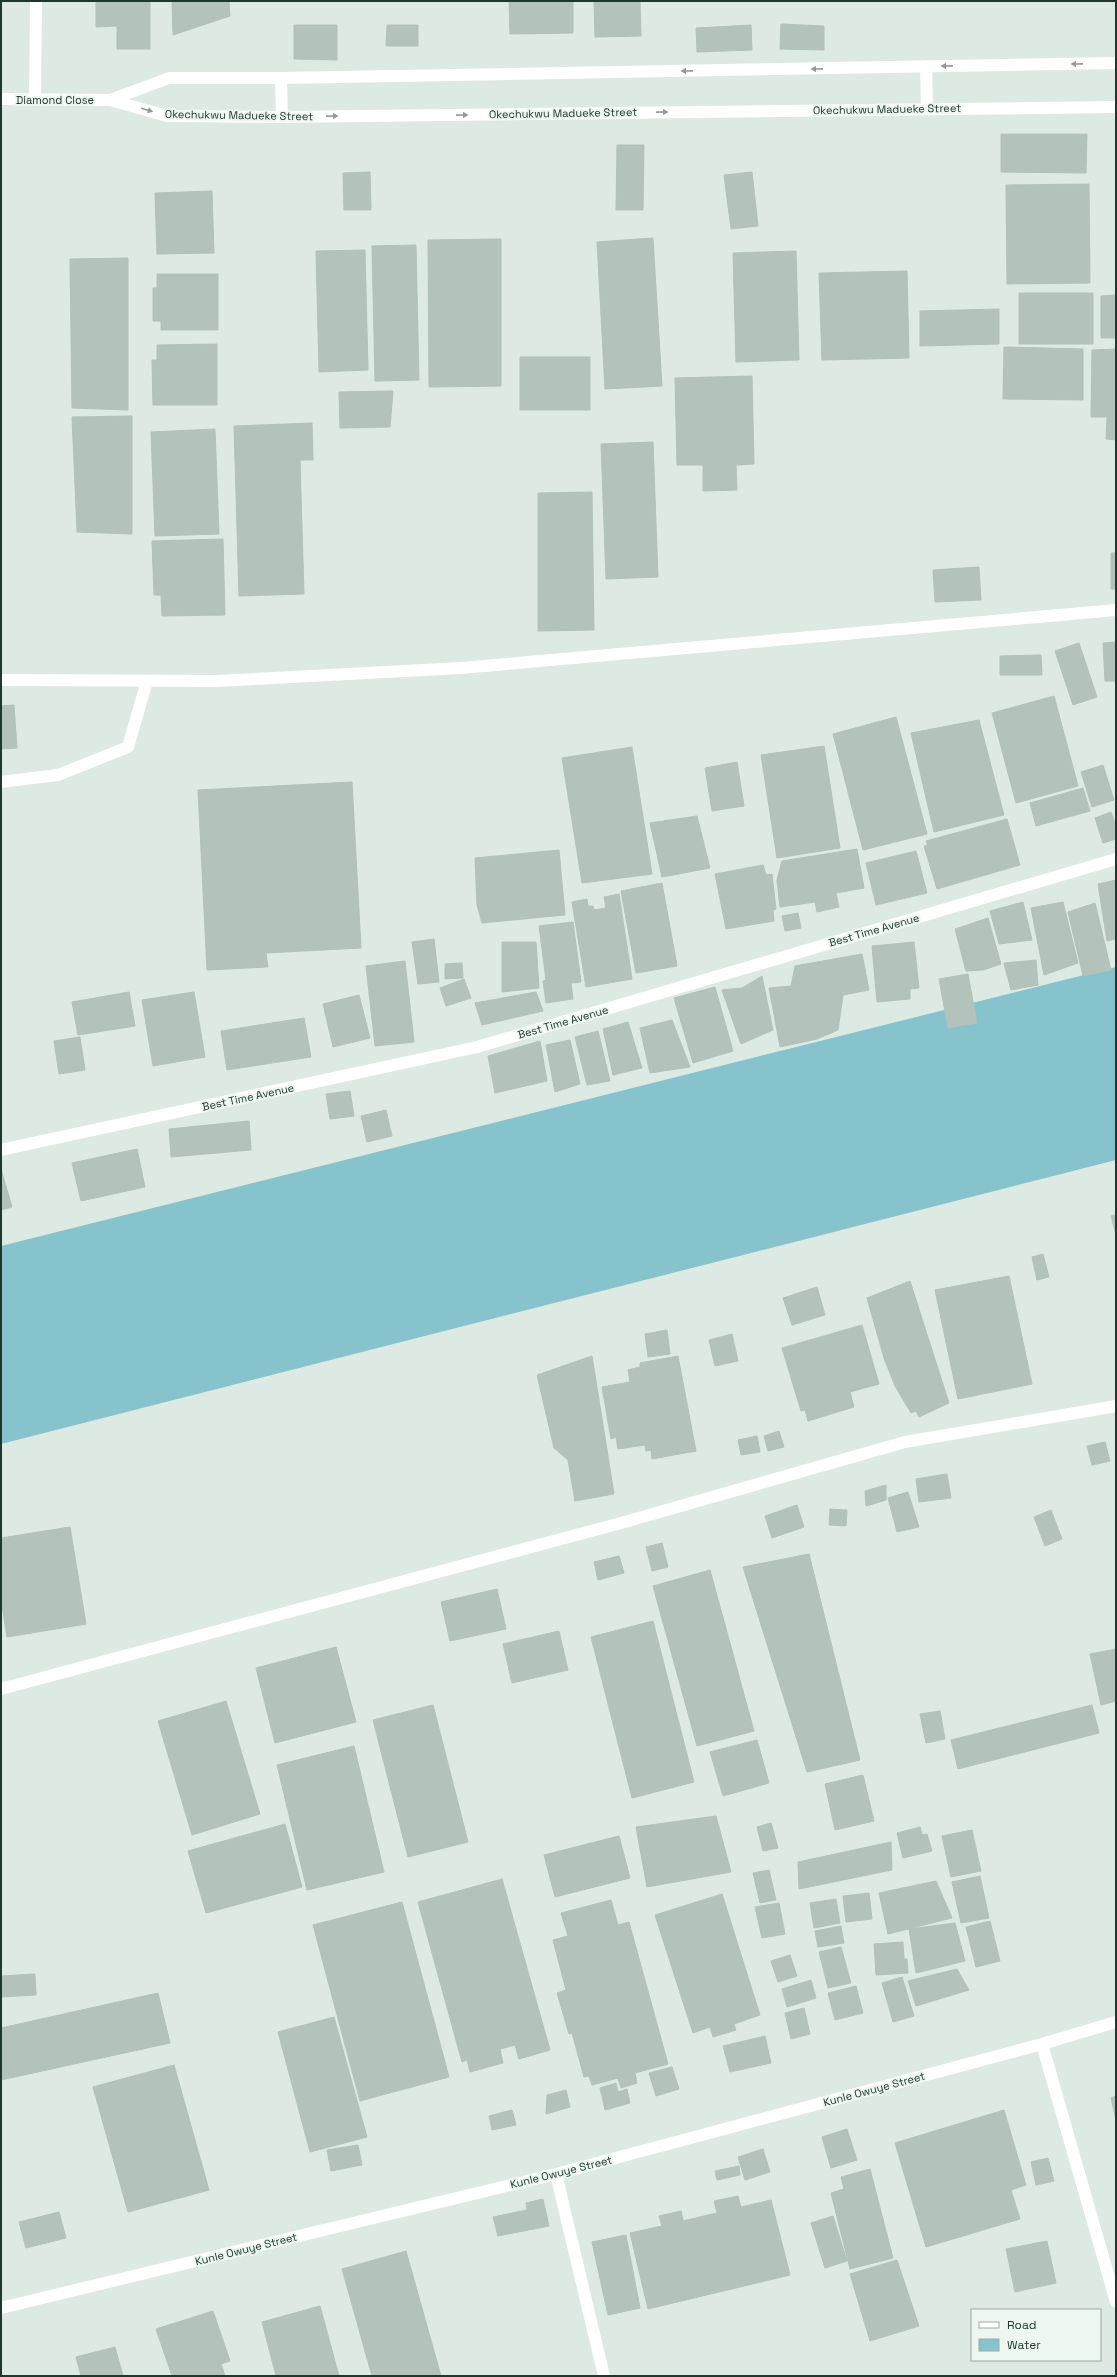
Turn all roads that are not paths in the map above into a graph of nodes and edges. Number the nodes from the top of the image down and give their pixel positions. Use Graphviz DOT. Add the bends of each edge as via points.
graph roads {
  1 [pos="36,1"];
  2 [pos="1116,63"];
  3 [pos="926,66"];
  4 [pos="281,78"];
  5 [pos="1,99"];
  6 [pos="35,100"];
  7 [pos="110,100"];
  8 [pos="1116,106"];
  9 [pos="927,109"];
  10 [pos="282,117"];
  11 [pos="1116,610"];
  12 [pos="1,680"];
  13 [pos="147,681"];
  14 [pos="1,782"];
  15 [pos="1116,859"];
  16 [pos="1,1150"];
  17 [pos="1116,1406"];
  18 [pos="1,1689"];
  19 [pos="1116,2022"];
  20 [pos="1042,2044"];
  21 [pos="556,2174"];
  22 [pos="1116,2302"];
  23 [pos="1,2308"];
  24 [pos="604,2376"];
  1 -- 6 [label="street"];
  2 -- 3 [label="street, one-way"];
  3 -- 4 [label="street, one-way"];
  3 -- 9 [label="street"];
  4 -- 7 [label="street" via="169,78"];
  4 -- 10 [label="street"];
  5 -- 6 [label="street, Diamond Close"];
  6 -- 7 [label="street, Diamond Close"];
  7 -- 10 [label="street, Okechukwu Madueke Street, one-way" via="167,116"];
  8 -- 9 [label="street, Okechukwu Madueke Street"];
  10 -- 9 [label="street, Okechukwu Madueke Street, one-way"];
  11 -- 13 [label="street" via="461,668 217,681"];
  12 -- 13 [label="street"];
  13 -- 14 [label="street" via="128,747 58,775"];
  15 -- 16 [label="street, Best Time Avenue" via="477,1047"];
  17 -- 18 [label="street" via="906,1442 621,1523"];
  19 -- 20 [label="street, Kunle Owuye Street"];
  20 -- 21 [label="street, Kunle Owuye Street"];
  20 -- 22 [label="street"];
  21 -- 23 [label="street, Kunle Owuye Street"];
  21 -- 24 [label="street"];
}
